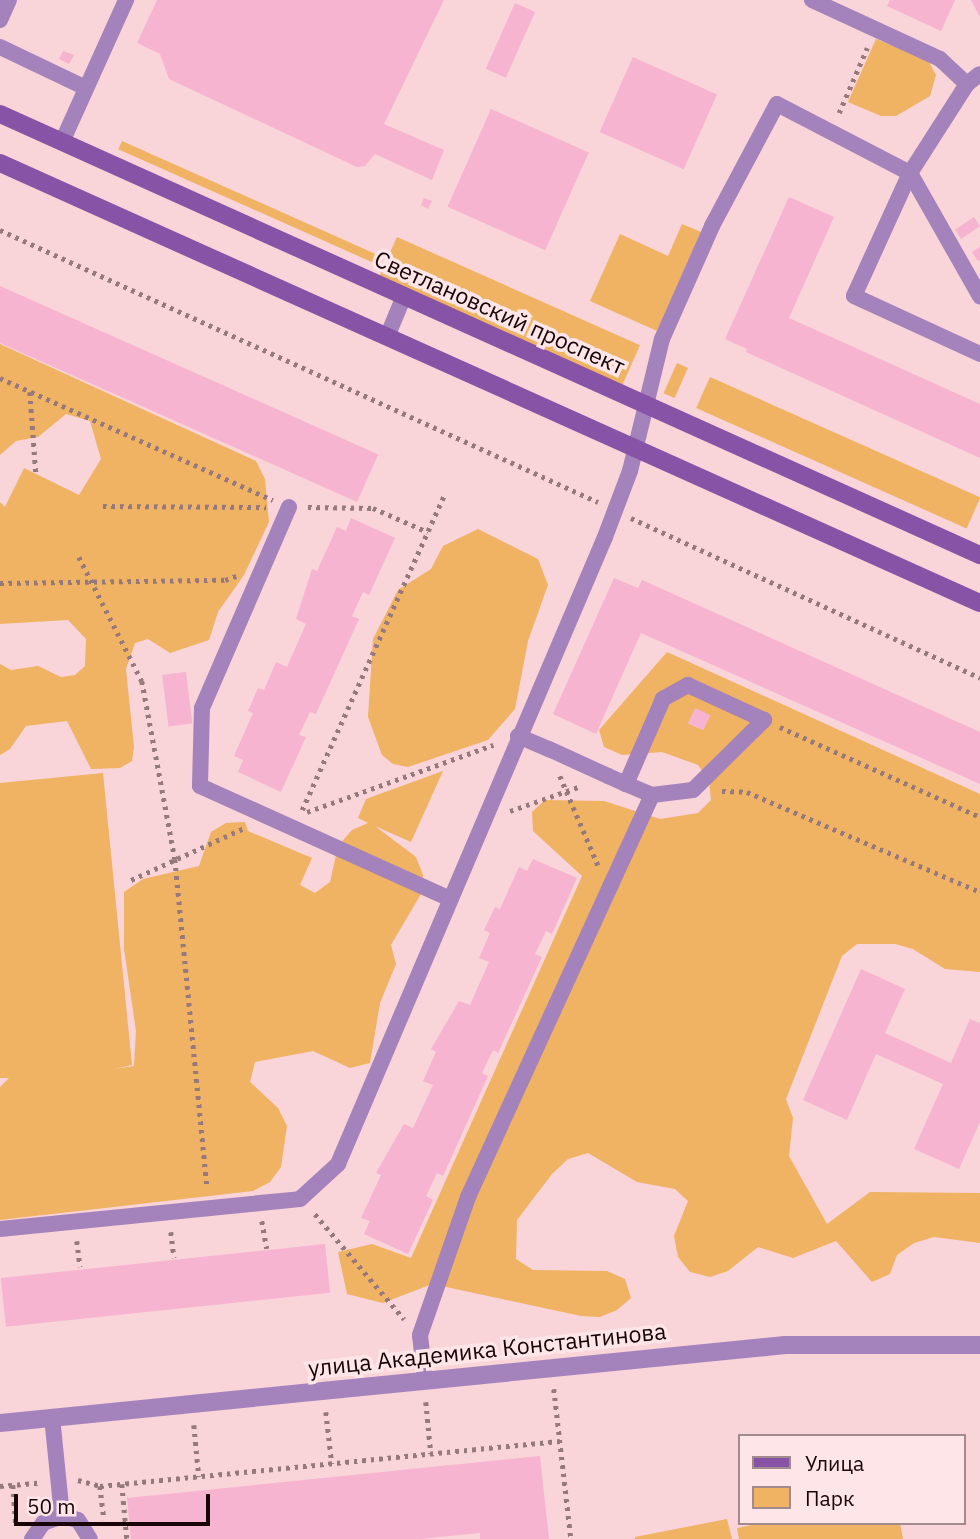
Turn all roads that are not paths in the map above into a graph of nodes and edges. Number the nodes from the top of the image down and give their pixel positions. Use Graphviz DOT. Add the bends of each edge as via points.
graph roads {
  1 [pos="9,0"];
  2 [pos="126,0"];
  3 [pos="812,0"];
  4 [pos="0,20"];
  5 [pos="0,47"];
  6 [pos="973,79"];
  7 [pos="86,88"];
  8 [pos="0,114"];
  9 [pos="62,142"];
  10 [pos="0,163"];
  11 [pos="910,173"];
  12 [pos="404,296"];
  13 [pos="980,296"];
  14 [pos="387,337"];
  15 [pos="980,354"];
  16 [pos="644,403"];
  17 [pos="635,448"];
  18 [pos="289,507"];
  19 [pos="980,555"];
  20 [pos="980,603"];
  21 [pos="518,736"];
  22 [pos="626,784"];
  23 [pos="652,795"];
  24 [pos="450,899"];
  25 [pos="0,1229"];
  26 [pos="980,1345"];
  27 [pos="425,1379"];
  28 [pos="52,1417"];
  29 [pos="0,1423"];
  30 [pos="62,1516"];
  31 [pos="32,1539"];
  32 [pos="90,1539"];
  1 -- 4 [label="lane"];
  2 -- 7 [label="lane"];
  3 -- 6 [label="lane"];
  5 -- 7 [label="lane"];
  6 -- 11 [label="lane"];
  7 -- 9 [label="lane"];
  8 -- 9 [label="main road, Светлановский проспект"];
  9 -- 12 [label="main road, Светлановский проспект"];
  10 -- 14 [label="main road"];
  11 -- 13 [label="lane"];
  11 -- 15 [label="lane" via="854,296"];
  11 -- 16 [label="lane" via="777,104 712,226 667,326"];
  12 -- 14 [label="lane"];
  12 -- 16 [label="main road, Светлановский проспект"];
  14 -- 17 [label="main road"];
  16 -- 17 [label="lane"];
  16 -- 19 [label="main road, Светлановский проспект"];
  17 -- 20 [label="main road"];
  17 -- 21 [label="lane" via="614,509"];
  18 -- 24 [label="lane" via="202,708 200,786"];
  21 -- 22 [label="lane"];
  21 -- 24 [label="lane"];
  22 -- 23 [label="lane"];
  22 -- 23 [label="lane" via="663,699 688,685 764,720 693,790"];
  23 -- 27 [label="lane" via="468,1197 420,1335"];
  24 -- 25 [label="lane" via="338,1164 300,1199"];
  26 -- 27 [label="street, улица Академика Константинова" via="785,1345"];
  27 -- 28 [label="street, улица Академика Константинова"];
  28 -- 29 [label="street, улица Академика Константинова"];
  28 -- 30 [label="lane"];
  30 -- 31 [label="lane" via="43,1523"];
  30 -- 32 [label="lane" via="78,1520"];
}
